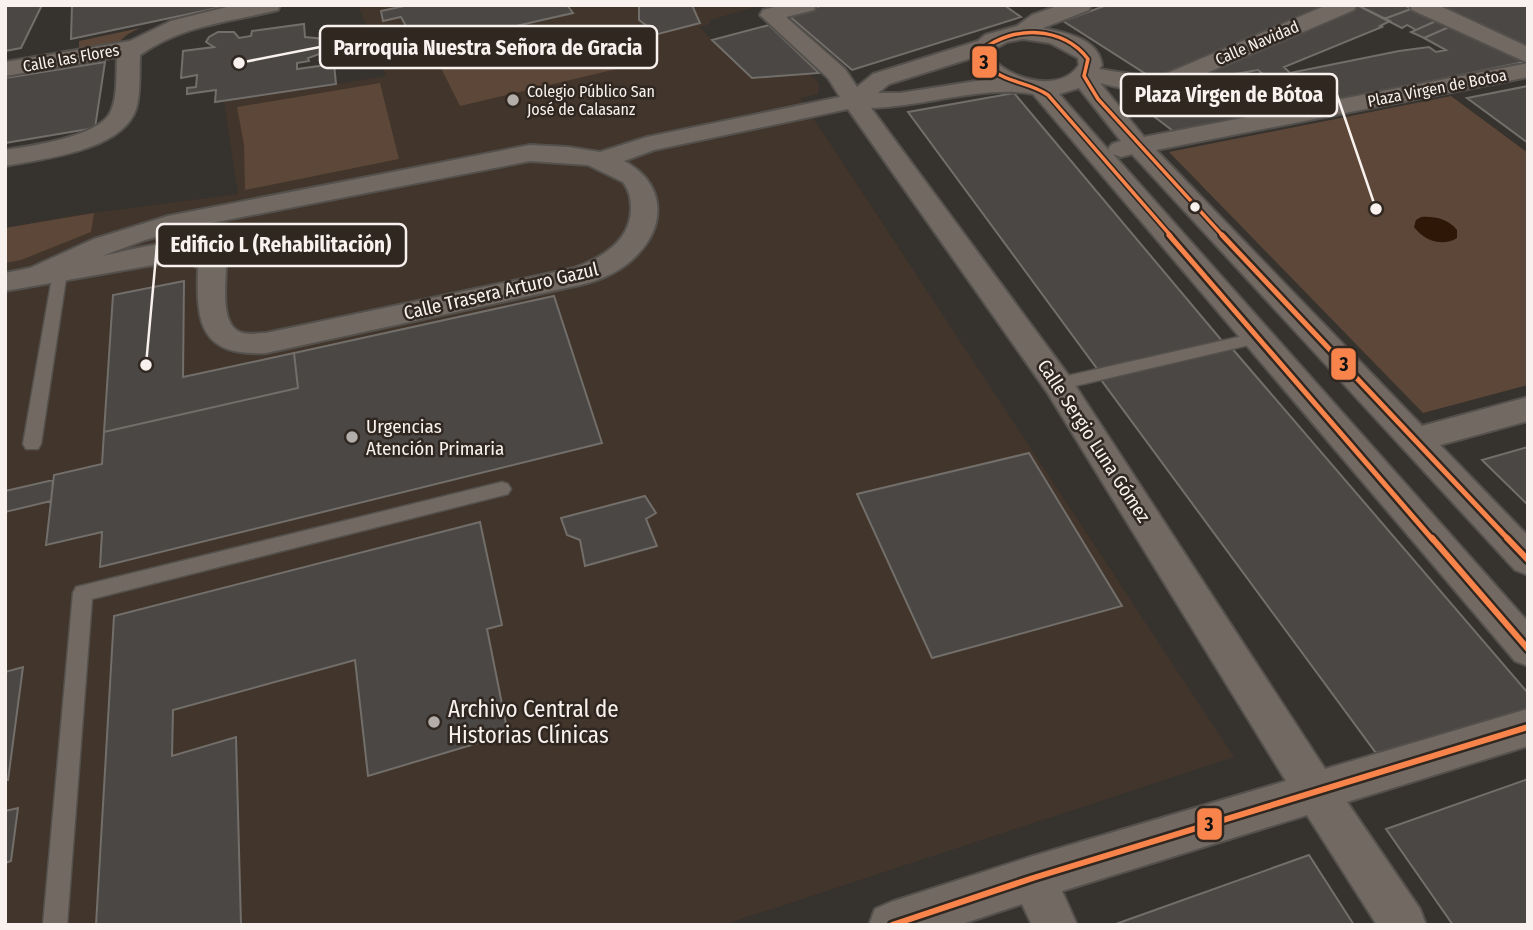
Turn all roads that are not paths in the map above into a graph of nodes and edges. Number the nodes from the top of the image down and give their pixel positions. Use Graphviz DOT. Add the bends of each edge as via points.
graph roads {
  1 [pos="806,5"];
  2 [pos="1019,5"];
  3 [pos="1081,5"];
  4 [pos="1346,5"];
  5 [pos="1420,5"];
  6 [pos="254,7"];
  7 [pos="1032,26"];
  8 [pos="986,46"];
  9 [pos="136,47"];
  10 [pos="1528,56"];
  11 [pos="5,69"];
  12 [pos="1528,70"];
  13 [pos="1085,75"];
  14 [pos="1031,86"];
  15 [pos="854,101"];
  16 [pos="1138,146"];
  17 [pos="1099,154"];
  18 [pos="5,158"];
  19 [pos="600,161"];
  20 [pos="50,273"];
  21 [pos="5,282"];
  22 [pos="1256,338"];
  23 [pos="1058,384"];
  24 [pos="1528,409"];
  25 [pos="1416,440"];
  26 [pos="32,444"];
  27 [pos="502,489"];
  28 [pos="1528,560"];
  29 [pos="1528,649"];
  30 [pos="1528,727"];
  31 [pos="1318,792"];
  32 [pos="1033,878"];
  33 [pos="55,925"];
  34 [pos="891,925"];
  35 [pos="1055,925"];
  36 [pos="1404,925"];
  1 -- 15 [label="street, Calle Sergio Luna Gómez" via="771,15 837,74"];
  2 -- 7 [label="street"];
  3 -- 7 [label="street"];
  4 -- 13 [label="street, Calle Navidad" via="1158,85"];
  5 -- 10 [label="street"];
  6 -- 9 [label="street" via="169,27"];
  7 -- 8 [label="street"];
  7 -- 13 [label="street" via="1083,50 1089,59"];
  8 -- 14 [label="street" via="984,63 992,72"];
  8 -- 15 [label="street" via="881,79"];
  9 -- 11 [label="street, Calle las Flores"];
  9 -- 18 [label="street" via="129,52 123,114 110,127 69,147"];
  12 -- 16 [label="street, Plaza Virgen de Botoa"];
  13 -- 14 [label="street" via="1073,83"];
  13 -- 16 [label="street" via="1098,99"];
  14 -- 15 [label="street"];
  14 -- 17 [label="street"];
  15 -- 19 [label="street" via="647,144"];
  15 -- 23 [label="street, Calle Sergio Luna Gómez"];
  16 -- 17 [label="street, Plaza Virgen de Botoa"];
  16 -- 25 [label="street"];
  17 -- 22 [label="street"];
  19 -- 20 [label="street, Calle Trasera Arturo Gazul" via="580,153 530,153 209,214 105,242"];
  19 -- 20 [label="street, Calle Trasera Arturo Gazul" via="630,174 642,188 645,208 642,229 632,246 603,269 295,338 237,343 220,333 212,319 212,266 192,253 158,254"];
  20 -- 21 [label="street, Calle Trasera Arturo Gazul"];
  20 -- 26 [label="lane"];
  22 -- 23 [label="lane"];
  22 -- 29 [label="street"];
  23 -- 31 [label="street, Calle Sergio Luna Gómez"];
  24 -- 25 [label="street"];
  25 -- 28 [label="street"];
  27 -- 33 [label="lane" via="83,593"];
  30 -- 31 [label="street"];
  31 -- 32 [label="street"];
  31 -- 36 [label="street, Calle Sergio Luna Gómez"];
  32 -- 34 [label="street"];
  32 -- 35 [label="street"];
}
